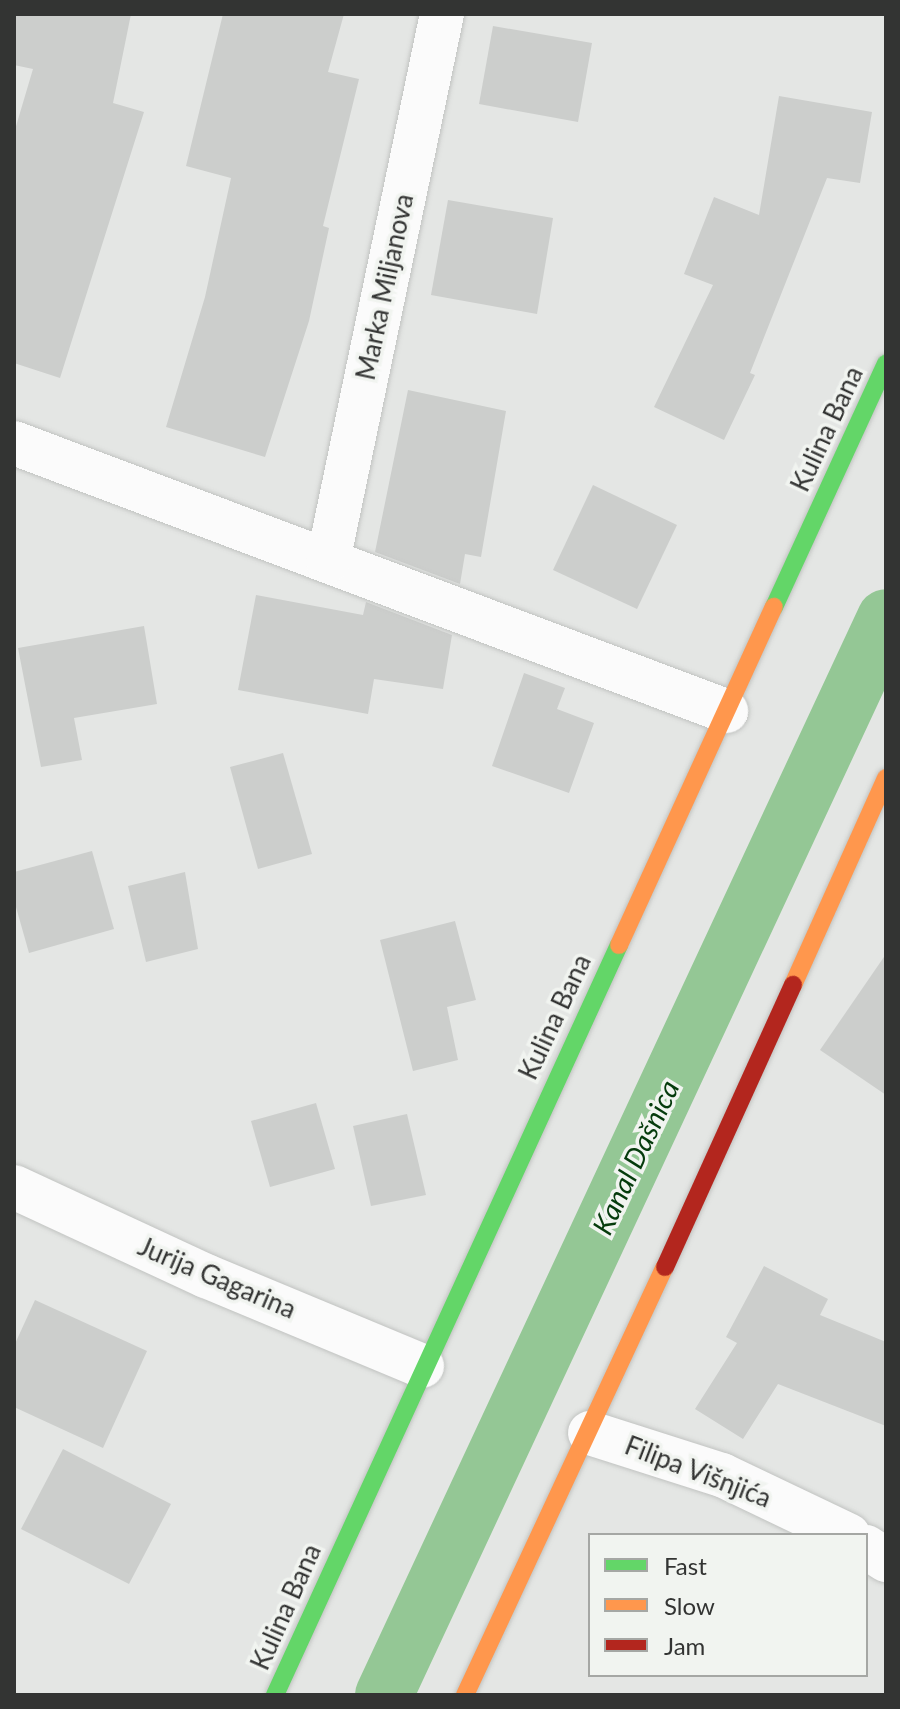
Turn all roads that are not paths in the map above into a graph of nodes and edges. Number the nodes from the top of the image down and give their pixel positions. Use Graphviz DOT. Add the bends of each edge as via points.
graph roads {
  1 [pos="442,14"];
  2 [pos="886,363"];
  3 [pos="14,443"];
  4 [pos="328,561"];
  5 [pos="726,711"];
  6 [pos="886,778"];
  7 [pos="14,1187"];
  8 [pos="422,1366"];
  9 [pos="590,1433"];
  10 [pos="844,1533"];
  11 [pos="868,1548"];
  12 [pos="886,1560"];
  13 [pos="275,1695"];
  14 [pos="465,1695"];
  1 -- 4 [label="street, Marka Miljanova"];
  2 -- 5 [label="street, Kulina Bana"];
  3 -- 4 [label="street"];
  4 -- 5 [label="street"];
  5 -- 8 [label="street, Kulina Bana"];
  6 -- 9 [label="street"];
  7 -- 8 [label="street, Jurija Gagarina" via="206,1276"];
  8 -- 13 [label="street, Kulina Bana"];
  9 -- 10 [label="street, Filipa Višnjića" via="722,1475"];
  9 -- 14 [label="street"];
  11 -- 12 [label="street"];
}
